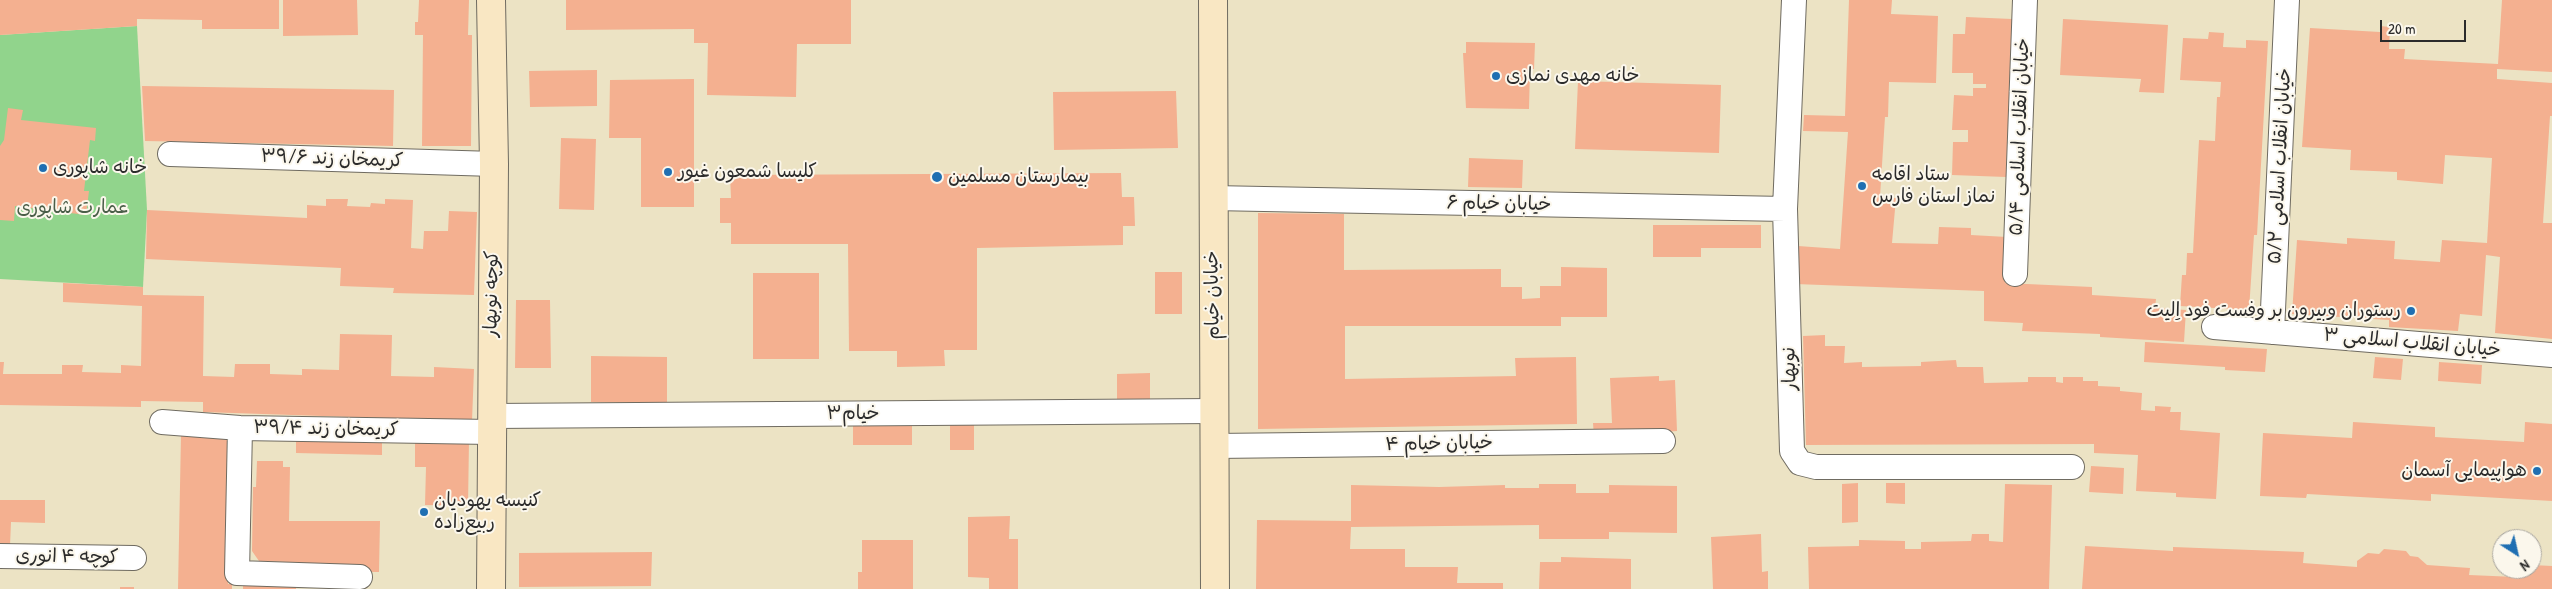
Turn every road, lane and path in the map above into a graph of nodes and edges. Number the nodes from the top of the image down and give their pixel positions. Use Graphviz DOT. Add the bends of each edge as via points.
graph roads {
  1 [pos="491,0"];
  2 [pos="1213,0"];
  3 [pos="1794,0"];
  4 [pos="2025,0"];
  5 [pos="2287,0"];
  6 [pos="170,154"];
  7 [pos="494,164"];
  8 [pos="1212,198"];
  9 [pos="1785,209"];
  10 [pos="2015,274"];
  11 [pos="2214,327"];
  12 [pos="2272,332"];
  13 [pos="2552,354"];
  14 [pos="1215,411"];
  15 [pos="162,422"];
  16 [pos="491,424"];
  17 [pos="240,428"];
  18 [pos="1663,442"];
  19 [pos="1214,446"];
  20 [pos="2072,467"];
  21 [pos="0,556"];
  22 [pos="134,558"];
  23 [pos="360,577"];
  24 [pos="491,589"];
  25 [pos="1215,589"];
  1 -- 7 [label="street, کوچه نوبهار"];
  2 -- 8 [label="street, خیابان خیام"];
  3 -- 9 [label="street, نوبهار"];
  4 -- 10 [label="street, خیابان انقلاب اسلامی ۵/۴"];
  5 -- 12 [label="street, خیابان انقلاب اسلامی ۵/۲"];
  6 -- 7 [label="street, کریمخان زند ۳۹/۶"];
  7 -- 16 [label="street, کوچه نوبهار"];
  8 -- 9 [label="street, خیابان خیام ۶"];
  8 -- 14 [label="street, خیابان خیام"];
  9 -- 20 [label="street, نوبهار" via="1792,451 1800,462 1816,467"];
  11 -- 12 [label="street, خیابان انقلاب اسلامی ۳"];
  12 -- 13 [label="street, خیابان انقلاب اسلامی ۳"];
  14 -- 16 [label="street, خیام۳"];
  14 -- 19 [label="street, خیابان خیام"];
  15 -- 17 [label="street, کریمخان زند ۳۹/۴"];
  16 -- 17 [label="street, کریمخان زند ۳۹/۴"];
  16 -- 24 [label="street, کوچه نوبهار"];
  17 -- 23 [label="street" via="237,573"];
  18 -- 19 [label="street, خیابان خیام ۴"];
  19 -- 25 [label="street, خیابان خیام"];
  21 -- 22 [label="street, کوچه ۴ انوری"];
}
